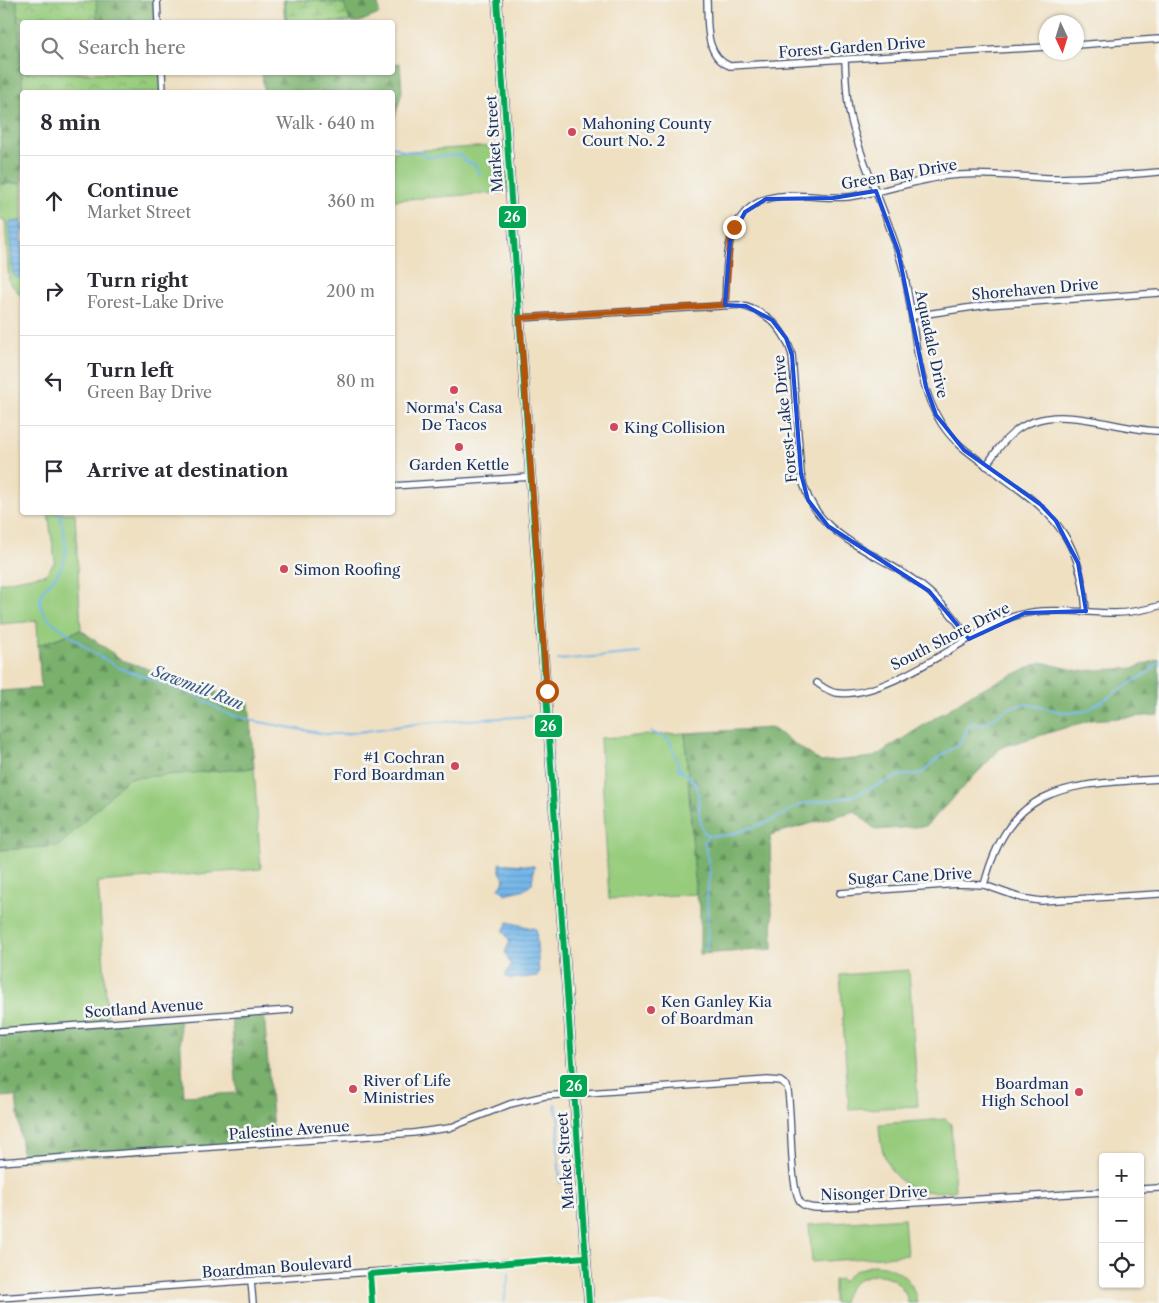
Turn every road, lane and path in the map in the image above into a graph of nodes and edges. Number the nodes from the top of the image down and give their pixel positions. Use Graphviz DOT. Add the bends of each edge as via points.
graph roads {
  1 [pos="157,0"];
  2 [pos="497,0"];
  3 [pos="707,2"];
  4 [pos="158,20"];
  5 [pos="1159,39"];
  6 [pos="1084,44"];
  7 [pos="1039,46"];
  8 [pos="845,60"];
  9 [pos="162,75"];
  10 [pos="163,90"];
  11 [pos="1159,172"];
  12 [pos="876,191"];
  13 [pos="1159,293"];
  14 [pos="725,305"];
  15 [pos="913,316"];
  16 [pos="520,318"];
  17 [pos="1159,431"];
  18 [pos="986,466"];
  19 [pos="531,477"];
  20 [pos="395,486"];
  21 [pos="1159,606"];
  22 [pos="1086,611"];
  23 [pos="969,639"];
  24 [pos="817,683"];
  25 [pos="1159,779"];
  26 [pos="984,885"];
  27 [pos="840,893"];
  28 [pos="1159,894"];
  29 [pos="290,1010"];
  30 [pos="0,1030"];
  31 [pos="574,1094"];
  32 [pos="0,1162"];
  33 [pos="1159,1188"];
  34 [pos="1144,1189"];
  35 [pos="1099,1192"];
  36 [pos="585,1257"];
  37 [pos="251,1281"];
  38 [pos="0,1298"];
  39 [pos="253,1303"];
  40 [pos="589,1303"];
  1 -- 4 [label="street"];
  2 -- 16 [label="main road, Market Street"];
  3 -- 8 [label="street, Forest-Garden Drive" via="712,50 726,64 749,66"];
  5 -- 6 [label="street"];
  7 -- 8 [label="street, Forest-Garden Drive"];
  8 -- 12 [label="street, Aquadale Drive" via="851,118"];
  9 -- 10 [label="street"];
  11 -- 12 [label="street, Green Bay Drive" via="1073,178 959,175"];
  12 -- 14 [label="street, Green Bay Drive" via="833,198 779,196 766,198 753,206 739,219 732,235"];
  12 -- 15 [label="street, Aquadale Drive" via="898,251"];
  13 -- 15 [label="street, Shorehaven Drive" via="987,305"];
  14 -- 16 [label="street, Forest-Lake Drive"];
  14 -- 23 [label="street, Forest-Lake Drive" via="757,311 779,328 789,345 794,364 801,474 805,492 816,513 828,526 929,591"];
  15 -- 18 [label="street, Aquadale Drive" via="926,387 936,415 957,444"];
  16 -- 19 [label="main road, Market Street"];
  17 -- 18 [label="street" via="1068,417 1045,418 1013,432"];
  18 -- 22 [label="street, Aquadale Drive" via="1040,504 1061,528 1078,563"];
  19 -- 20 [label="street"];
  19 -- 31 [label="main road, Market Street"];
  21 -- 22 [label="street, South Shore Drive" via="1115,613"];
  22 -- 23 [label="street, South Shore Drive" via="1025,613"];
  23 -- 24 [label="street, South Shore Drive" via="906,674 874,687 836,693"];
  25 -- 26 [label="street" via="1071,787 1041,799 1018,816 1000,839 990,860"];
  26 -- 27 [label="street, Sugar Cane Drive"];
  26 -- 28 [label="street, Sugar Cane Drive" via="1041,901"];
  29 -- 30 [label="street, Scotland Avenue"];
  31 -- 32 [label="street, Palestine Avenue" via="519,1101 459,1125 413,1133"];
  31 -- 35 [label="street, Nisonger Drive" via="780,1080 789,1093 797,1196 802,1204 814,1207"];
  31 -- 36 [label="main road, Market Street"];
  33 -- 34 [label="street"];
  36 -- 37 [label="street, Boardman Boulevard"];
  36 -- 40 [label="main road, Market Street"];
  37 -- 38 [label="street, Boardman Boulevard"];
  37 -- 39 [label="street"];
}
